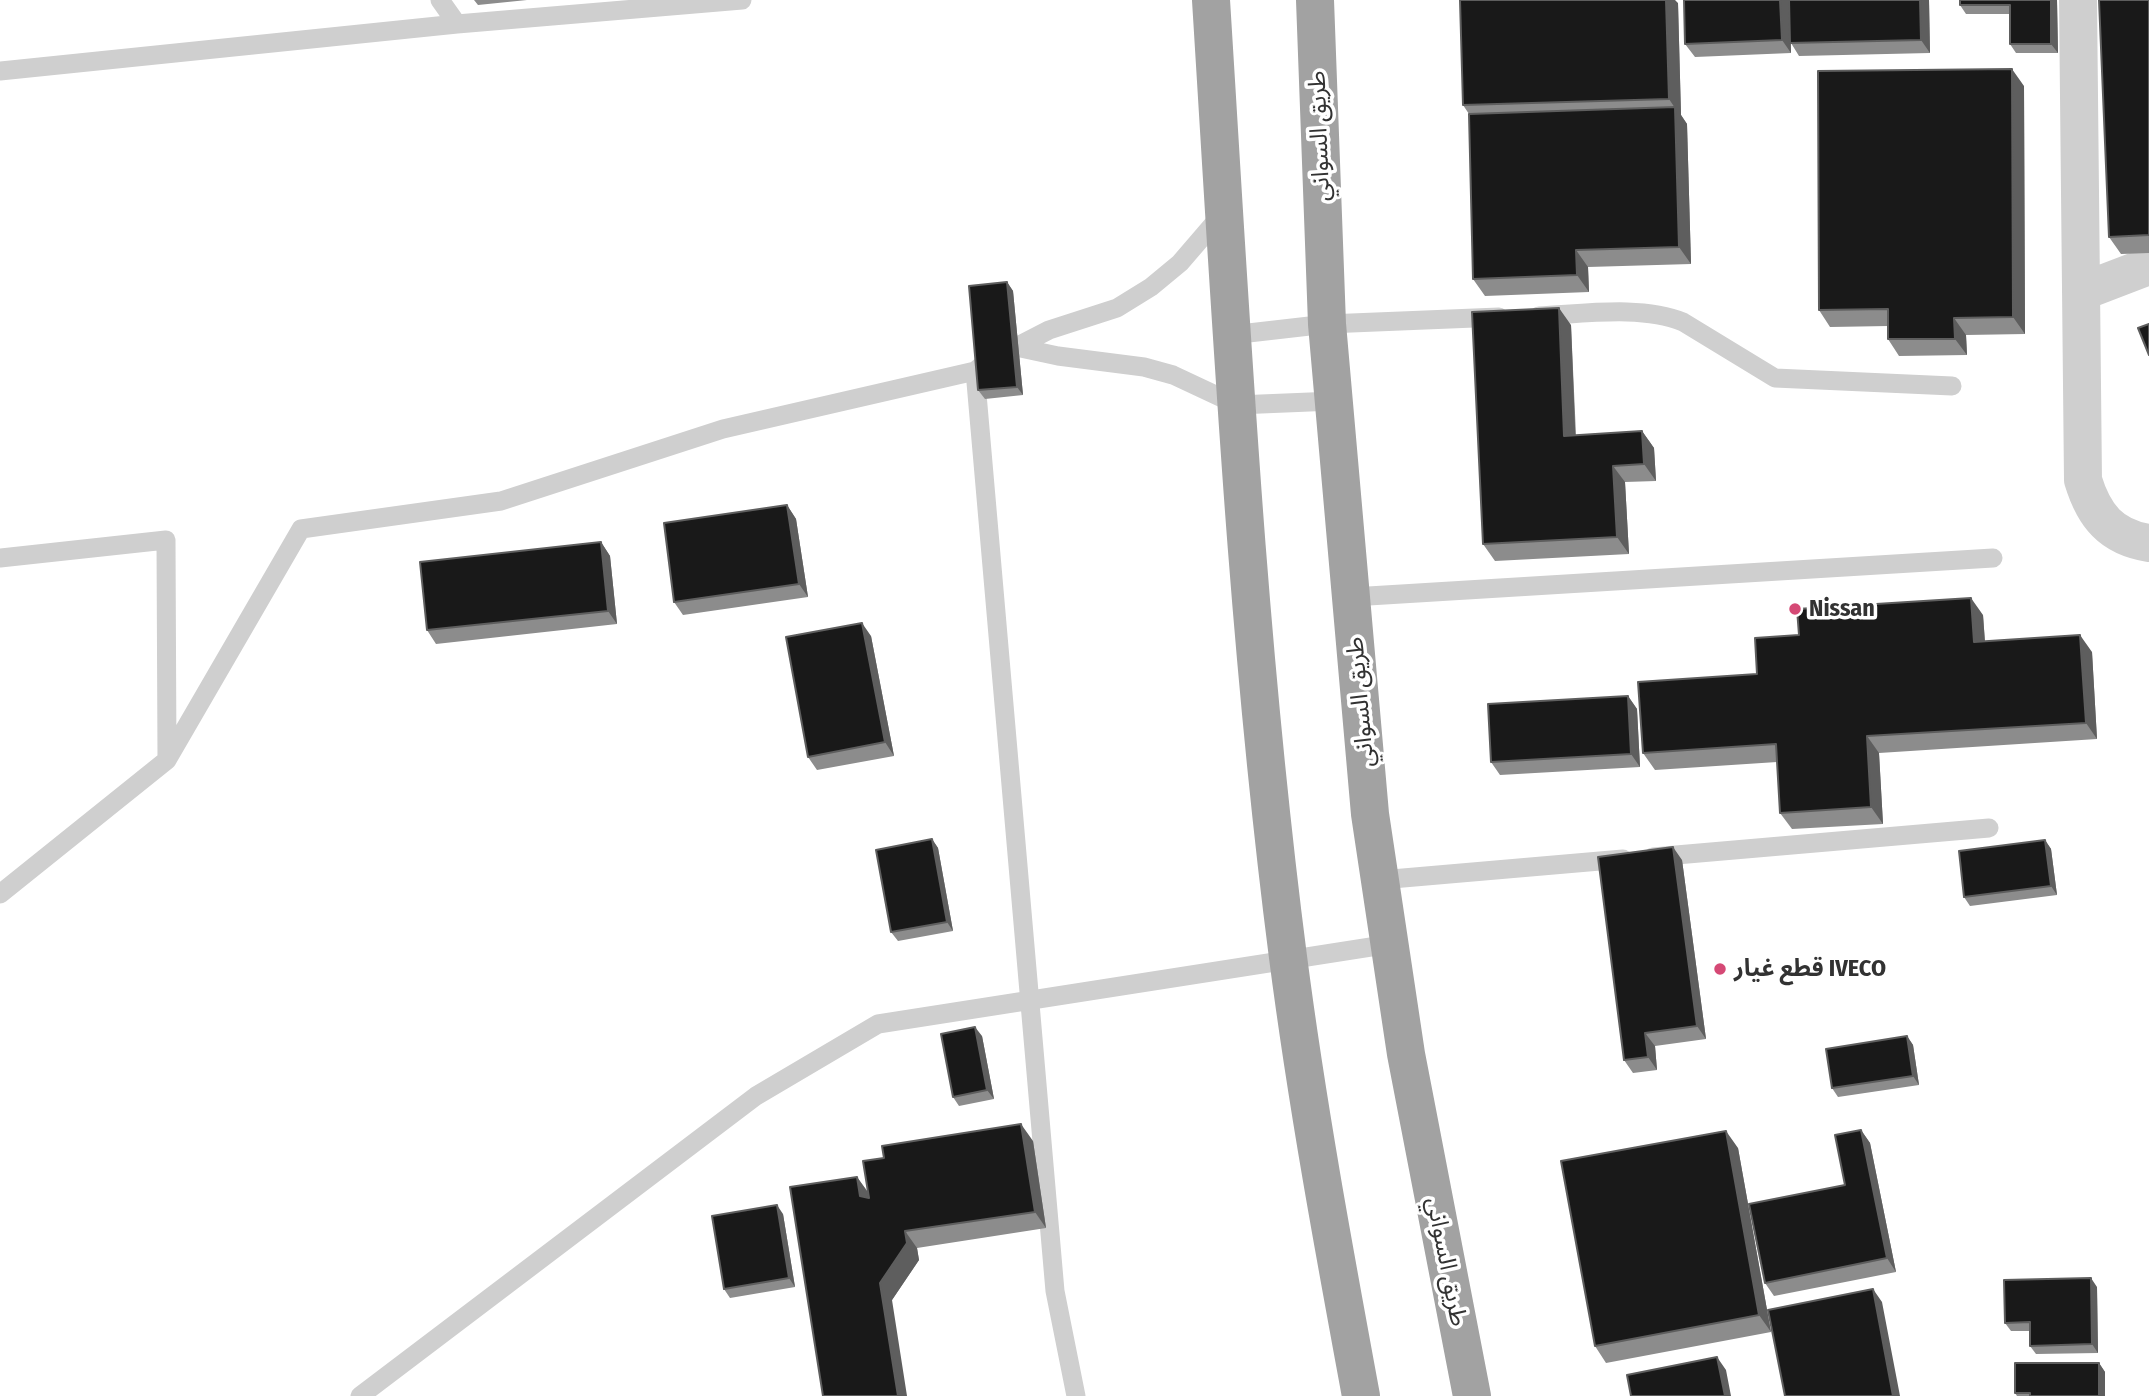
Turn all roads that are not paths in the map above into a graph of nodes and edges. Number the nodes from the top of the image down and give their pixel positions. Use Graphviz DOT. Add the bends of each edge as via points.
graph roads {
  1 [pos="440,0"];
  2 [pos="742,0"];
  3 [pos="1211,0"];
  4 [pos="1315,0"];
  5 [pos="2078,0"];
  6 [pos="457,24"];
  7 [pos="0,71"];
  8 [pos="1224,211"];
  9 [pos="2149,266"];
  10 [pos="2081,292"];
  11 [pos="1327,324"];
  12 [pos="1231,335"];
  13 [pos="1016,347"];
  14 [pos="975,371"];
  15 [pos="1952,386"];
  16 [pos="1334,401"];
  17 [pos="1237,405"];
  18 [pos="2149,544"];
  19 [pos="0,558"];
  20 [pos="1993,558"];
  21 [pos="1352,597"];
  22 [pos="166,760"];
  23 [pos="1989,828"];
  24 [pos="1380,880"];
  25 [pos="0,894"];
  26 [pos="1390,944"];
  27 [pos="1288,960"];
  28 [pos="1030,1000"];
  29 [pos="360,1396"];
  30 [pos="1076,1396"];
  31 [pos="1361,1396"];
  32 [pos="1472,1396"];
  1 -- 6 [label="lane"];
  2 -- 6 [label="lane"];
  3 -- 8 [label="highway"];
  4 -- 11 [label="highway, طريق السواني"];
  5 -- 10 [label="street"];
  6 -- 7 [label="lane"];
  8 -- 12 [label="highway"];
  8 -- 13 [label="lane" via="1180,262 1151,287 1117,308 1049,330"];
  9 -- 10 [label="street"];
  10 -- 18 [label="street" via="2083,480 2103,521 2130,540"];
  11 -- 12 [label="lane"];
  11 -- 15 [label="lane" via="1646,312 1683,321 1775,378"];
  11 -- 16 [label="highway, طريق السواني"];
  12 -- 17 [label="highway"];
  13 -- 14 [label="lane" via="998,352"];
  13 -- 17 [label="lane" via="1144,367 1173,375"];
  14 -- 22 [label="lane" via="723,429 501,501 301,529"];
  14 -- 28 [label="lane"];
  16 -- 17 [label="lane"];
  16 -- 21 [label="highway, طريق السواني"];
  17 -- 27 [label="highway" via="1261,719"];
  19 -- 22 [label="lane" via="166,540"];
  20 -- 21 [label="lane"];
  21 -- 24 [label="highway, طريق السواني"];
  22 -- 25 [label="lane"];
  23 -- 24 [label="lane"];
  24 -- 26 [label="highway, طريق السواني"];
  26 -- 27 [label="lane"];
  26 -- 32 [label="highway, طريق السواني" via="1406,1054"];
  27 -- 28 [label="lane"];
  27 -- 31 [label="highway" via="1311,1125"];
  28 -- 29 [label="lane" via="878,1024 867,1030 756,1096"];
  28 -- 30 [label="lane" via="1055,1290"];
}
